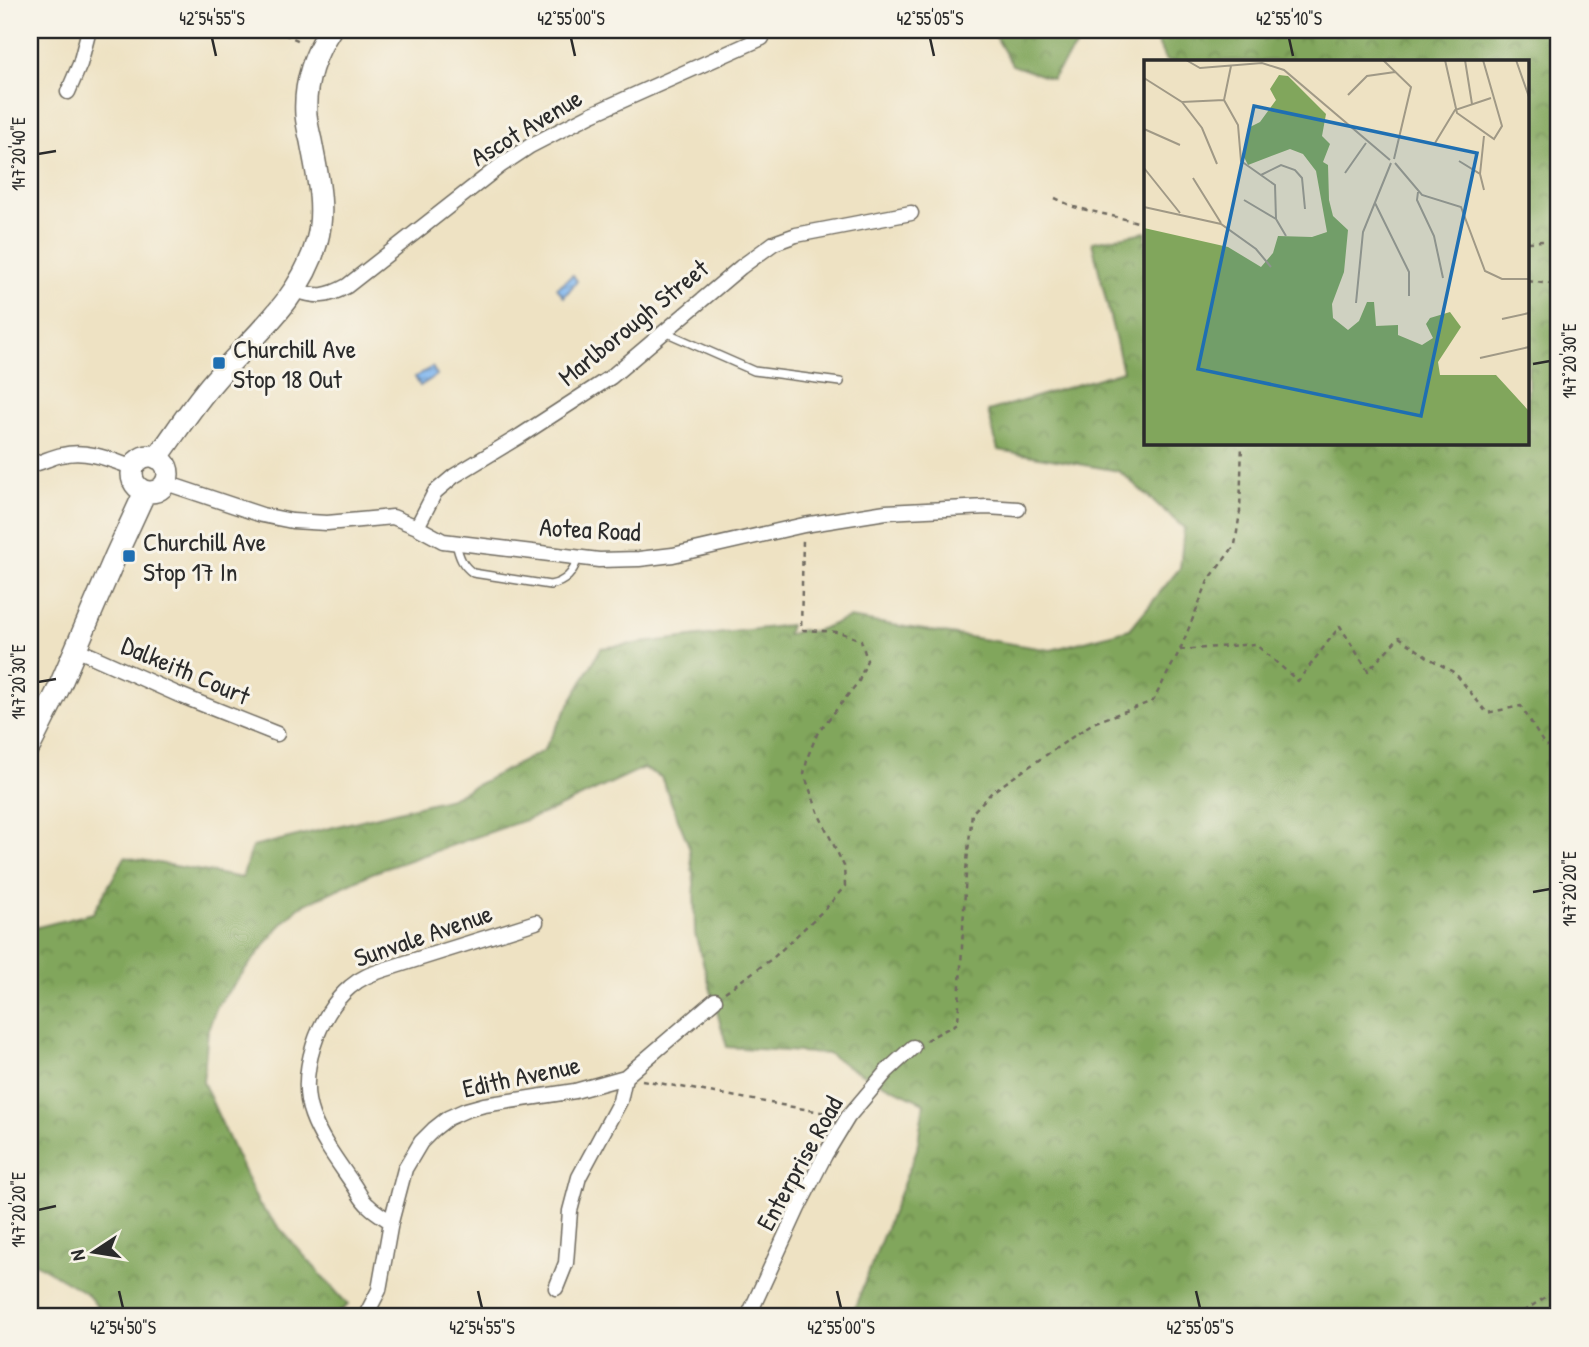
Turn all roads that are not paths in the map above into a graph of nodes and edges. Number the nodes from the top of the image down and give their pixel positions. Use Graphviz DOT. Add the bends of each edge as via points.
graph roads {
  1 [pos="89,30"];
  2 [pos="330,30"];
  3 [pos="762,38"];
  4 [pos="68,92"];
  5 [pos="911,213"];
  6 [pos="295,290"];
  7 [pos="664,331"];
  8 [pos="840,382"];
  9 [pos="157,458"];
  10 [pos="30,465"];
  11 [pos="134,468"];
  12 [pos="166,483"];
  13 [pos="145,492"];
  14 [pos="1018,509"];
  15 [pos="417,527"];
  16 [pos="456,542"];
  17 [pos="578,557"];
  18 [pos="76,649"];
  19 [pos="277,734"];
  20 [pos="30,747"];
  21 [pos="536,922"];
  22 [pos="715,1000"];
  23 [pos="913,1047"];
  24 [pos="625,1077"];
  25 [pos="391,1222"];
  26 [pos="556,1288"];
  27 [pos="365,1317"];
  28 [pos="747,1317"];
  1 -- 4 [label="street"];
  2 -- 6 [label="street" via="318,49 306,98 320,219 309,264"];
  3 -- 6 [label="street, Ascot Avenue" via="592,114 523,151 347,286 321,296"];
  5 -- 7 [label="street, Marlborough Street" via="774,243"];
  6 -- 9 [label="street" via="213,382"];
  7 -- 8 [label="lane" via="754,371"];
  7 -- 15 [label="street, Marlborough Street" via="601,383 454,476 435,492"];
  9 -- 11 [label="street" via="146,457"];
  9 -- 12 [label="street" via="166,465"];
  10 -- 11 [label="street" via="83,453"];
  11 -- 13 [label="street" via="133,479"];
  12 -- 13 [label="street" via="157,491"];
  12 -- 15 [label="street, Aotea Road" via="292,521 393,517"];
  13 -- 18 [label="street"];
  14 -- 17 [label="street, Aotea Road" via="886,512 673,555"];
  15 -- 16 [label="street, Aotea Road" via="443,541"];
  16 -- 17 [label="street, Aotea Road"];
  16 -- 17 [label="lane" via="463,566 473,573 550,585 568,577"];
  18 -- 19 [label="street, Dalkeith Court"];
  18 -- 20 [label="street"];
  21 -- 25 [label="street, Sunvale Avenue" via="361,978 347,989 320,1029 309,1058 311,1114 324,1142 368,1206"];
  22 -- 24 [label="street, Edith Avenue"];
  23 -- 28 [label="street, Enterprise Road" via="848,1117 798,1208"];
  24 -- 25 [label="street, Edith Avenue" via="575,1091 484,1105 448,1118 421,1142 405,1169"];
  24 -- 26 [label="street" via="620,1101 579,1177 570,1211 566,1263"];
  25 -- 27 [label="street, Edith Avenue" via="379,1290"];
}
